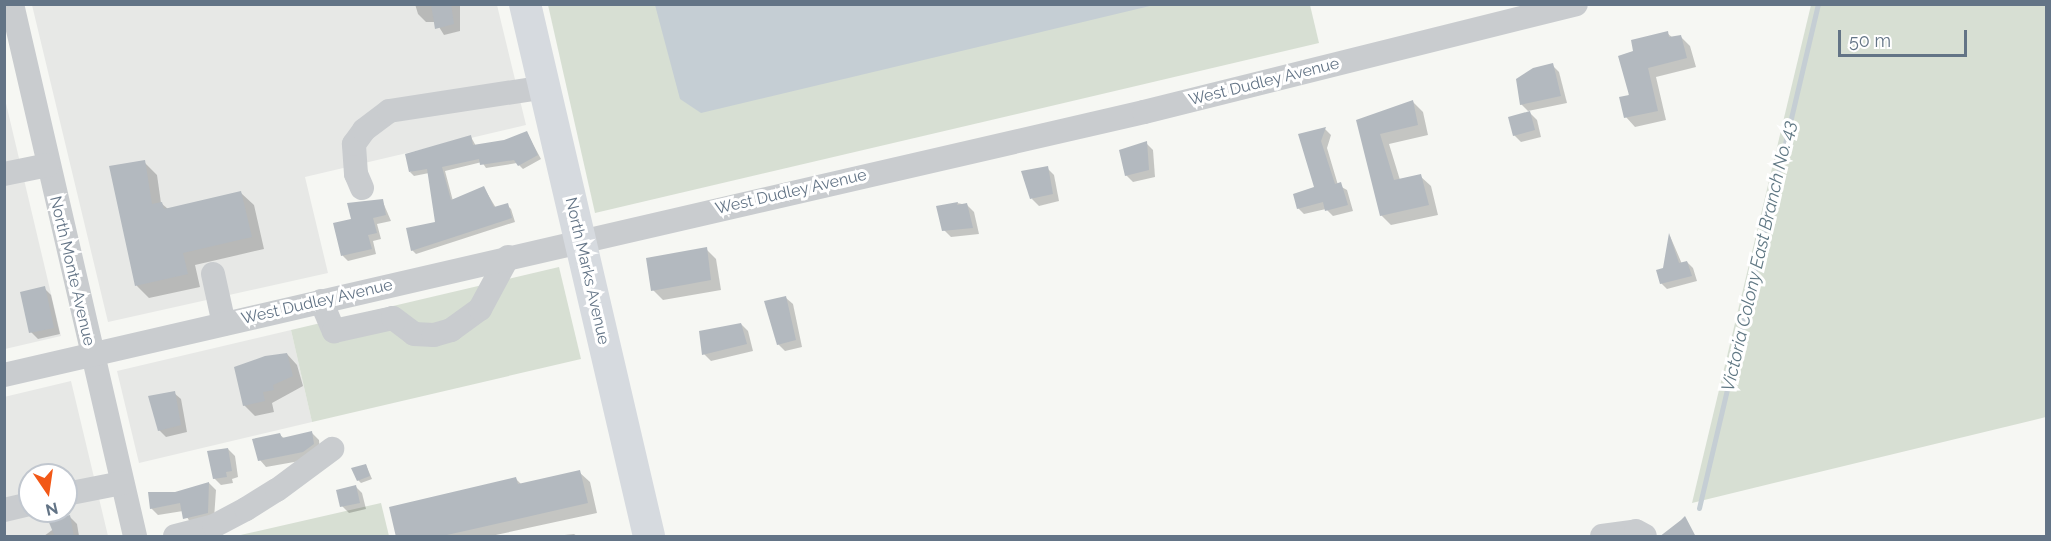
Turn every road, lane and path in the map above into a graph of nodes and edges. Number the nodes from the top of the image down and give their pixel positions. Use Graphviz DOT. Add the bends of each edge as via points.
graph roads {
  1 [pos="12,4"];
  2 [pos="525,4"];
  3 [pos="1576,4"];
  4 [pos="12,37"];
  5 [pos="544,87"];
  6 [pos="48,165"];
  7 [pos="4,174"];
  8 [pos="362,188"];
  9 [pos="580,240"];
  10 [pos="508,257"];
  11 [pos="213,274"];
  12 [pos="321,301"];
  13 [pos="224,324"];
  14 [pos="91,355"];
  15 [pos="4,375"];
  16 [pos="332,449"];
  17 [pos="122,483"];
  18 [pos="78,492"];
  19 [pos="135,537"];
  20 [pos="175,537"];
  21 [pos="649,537"];
  22 [pos="1602,537"];
  23 [pos="1644,537"];
  1 -- 4 [label="street, North Monte Avenue"];
  2 -- 5 [label="main road, North Marks Avenue"];
  3 -- 9 [label="street, West Dudley Avenue" via="1133,115"];
  4 -- 6 [label="street, North Monte Avenue"];
  5 -- 8 [label="street" via="388,111 370,124 354,144 356,174"];
  5 -- 9 [label="main road, North Marks Avenue"];
  6 -- 7 [label="street"];
  6 -- 14 [label="street, North Monte Avenue"];
  9 -- 10 [label="street, West Dudley Avenue"];
  9 -- 21 [label="main road, North Marks Avenue"];
  10 -- 12 [label="street, West Dudley Avenue"];
  10 -- 12 [label="street" via="480,309 451,330 434,335 414,334 393,318 334,331"];
  11 -- 13 [label="street"];
  12 -- 13 [label="street, West Dudley Avenue"];
  13 -- 14 [label="street, West Dudley Avenue"];
  14 -- 15 [label="street, West Dudley Avenue"];
  14 -- 17 [label="street, North Monte Avenue"];
  16 -- 20 [label="street" via="246,509 214,526"];
  17 -- 18 [label="street"];
  17 -- 19 [label="street, North Monte Avenue"];
  22 -- 23 [label="street" via="1636,531"];
}
